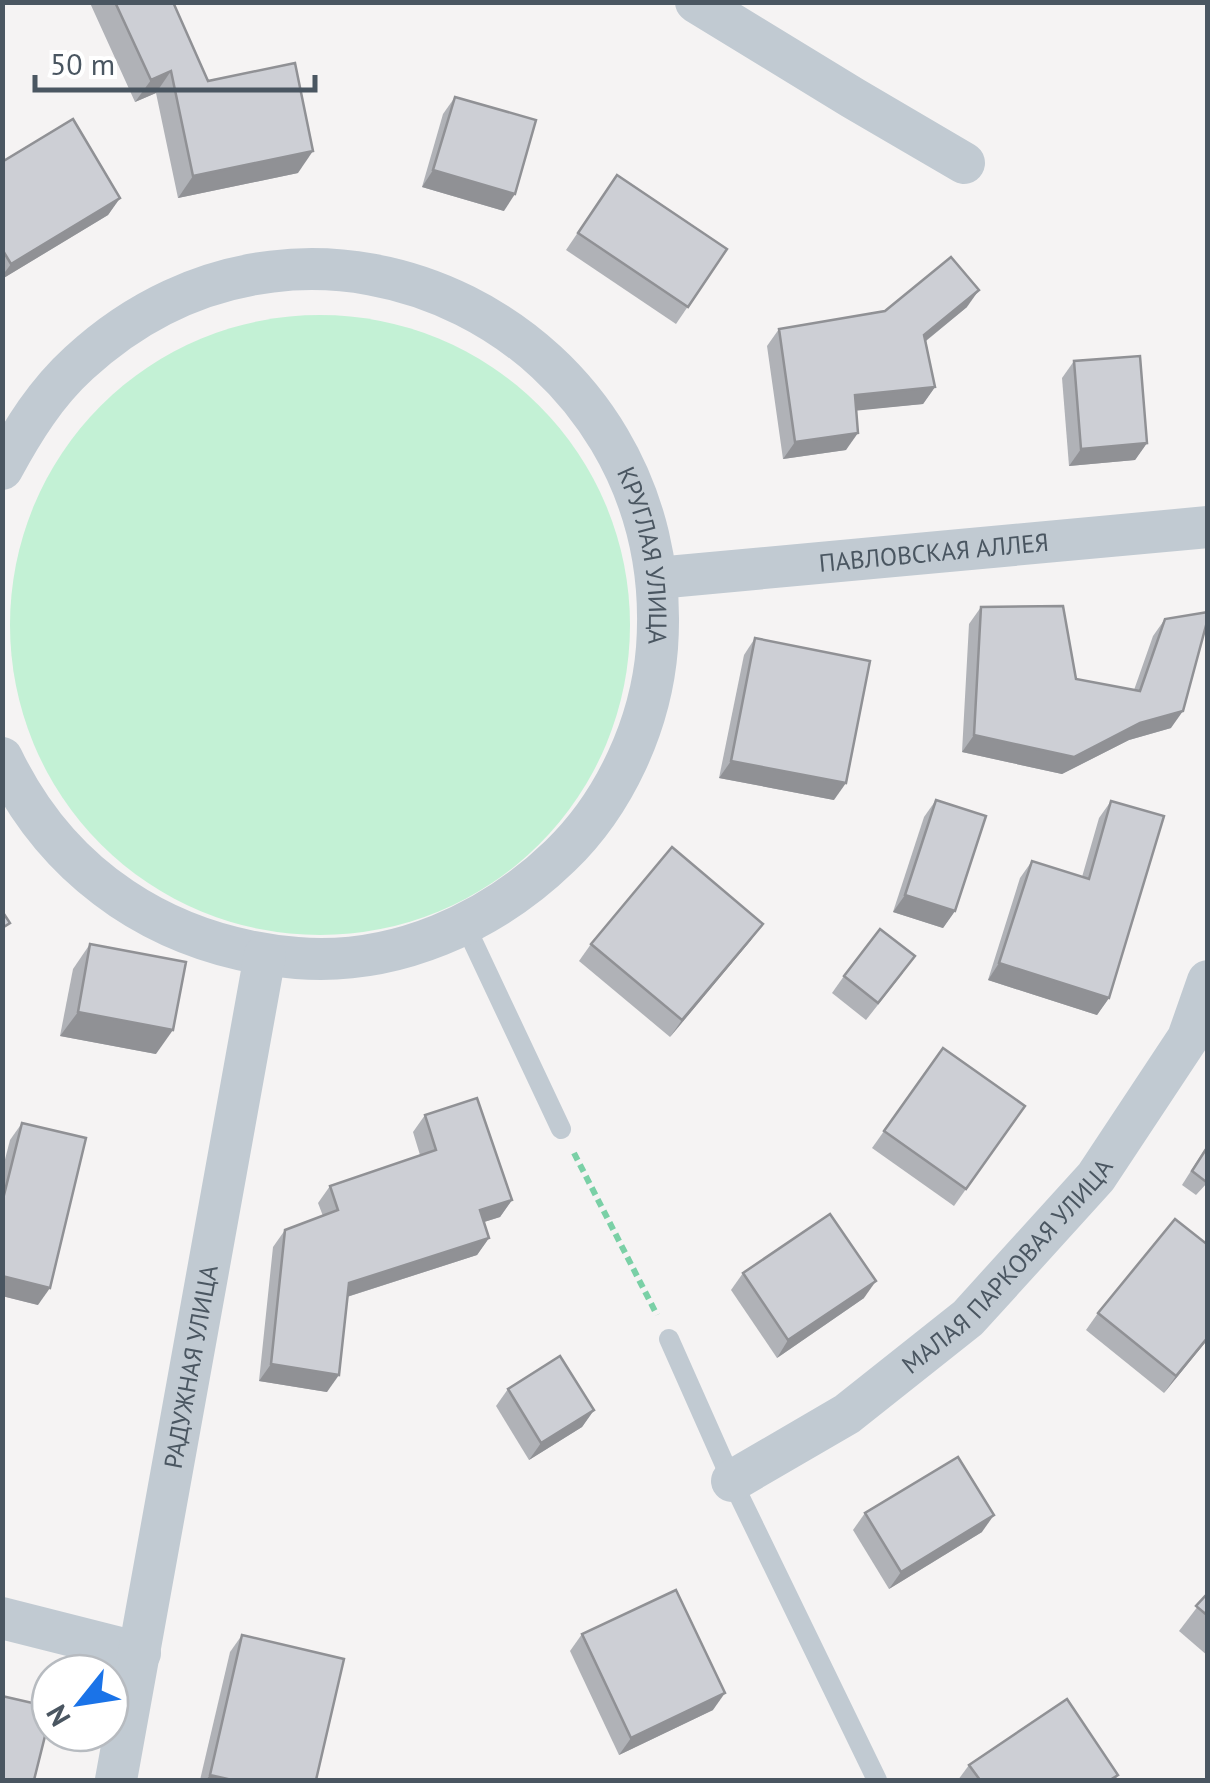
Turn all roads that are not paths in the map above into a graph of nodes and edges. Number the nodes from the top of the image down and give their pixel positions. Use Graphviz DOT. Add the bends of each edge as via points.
graph roads {
  1 [pos="696,2"];
  2 [pos="964,163"];
  3 [pos="2,468"];
  4 [pos="1208,526"];
  5 [pos="657,578"];
  6 [pos="2,758"];
  7 [pos="465,924"];
  8 [pos="265,955"];
  9 [pos="1208,981"];
  10 [pos="561,1129"];
  11 [pos="669,1339"];
  12 [pos="732,1482"];
  13 [pos="2,1618"];
  14 [pos="140,1653"];
  15 [pos="116,1780"];
  16 [pos="877,1780"];
  1 -- 2 [label="street"];
  3 -- 5 [label="street, КРУГЛАЯ УЛИЦА" via="76,364 150,312 233,279 292,271 368,273 440,294 494,320 564,377 617,450 636,491"];
  4 -- 5 [label="street, ПАВЛОВСКАЯ АЛЛЕЯ"];
  5 -- 7 [label="street, КРУГЛАЯ УЛИЦА" via="648,704 616,782 584,829 536,879"];
  6 -- 8 [label="street, КРУГЛАЯ УЛИЦА" via="38,819 100,884 178,930"];
  7 -- 8 [label="street, КРУГЛАЯ УЛИЦА" via="374,953"];
  7 -- 10 [label="lane"];
  8 -- 14 [label="street, РАДУЖНАЯ УЛИЦА"];
  9 -- 12 [label="street, МАЛАЯ ПАРКОВАЯ УЛИЦА" via="1188,1038 1096,1177 968,1318 847,1414"];
  11 -- 12 [label="lane"];
  12 -- 16 [label="lane"];
  13 -- 14 [label="street"];
  14 -- 15 [label="street, РАДУЖНАЯ УЛИЦА"];
}
